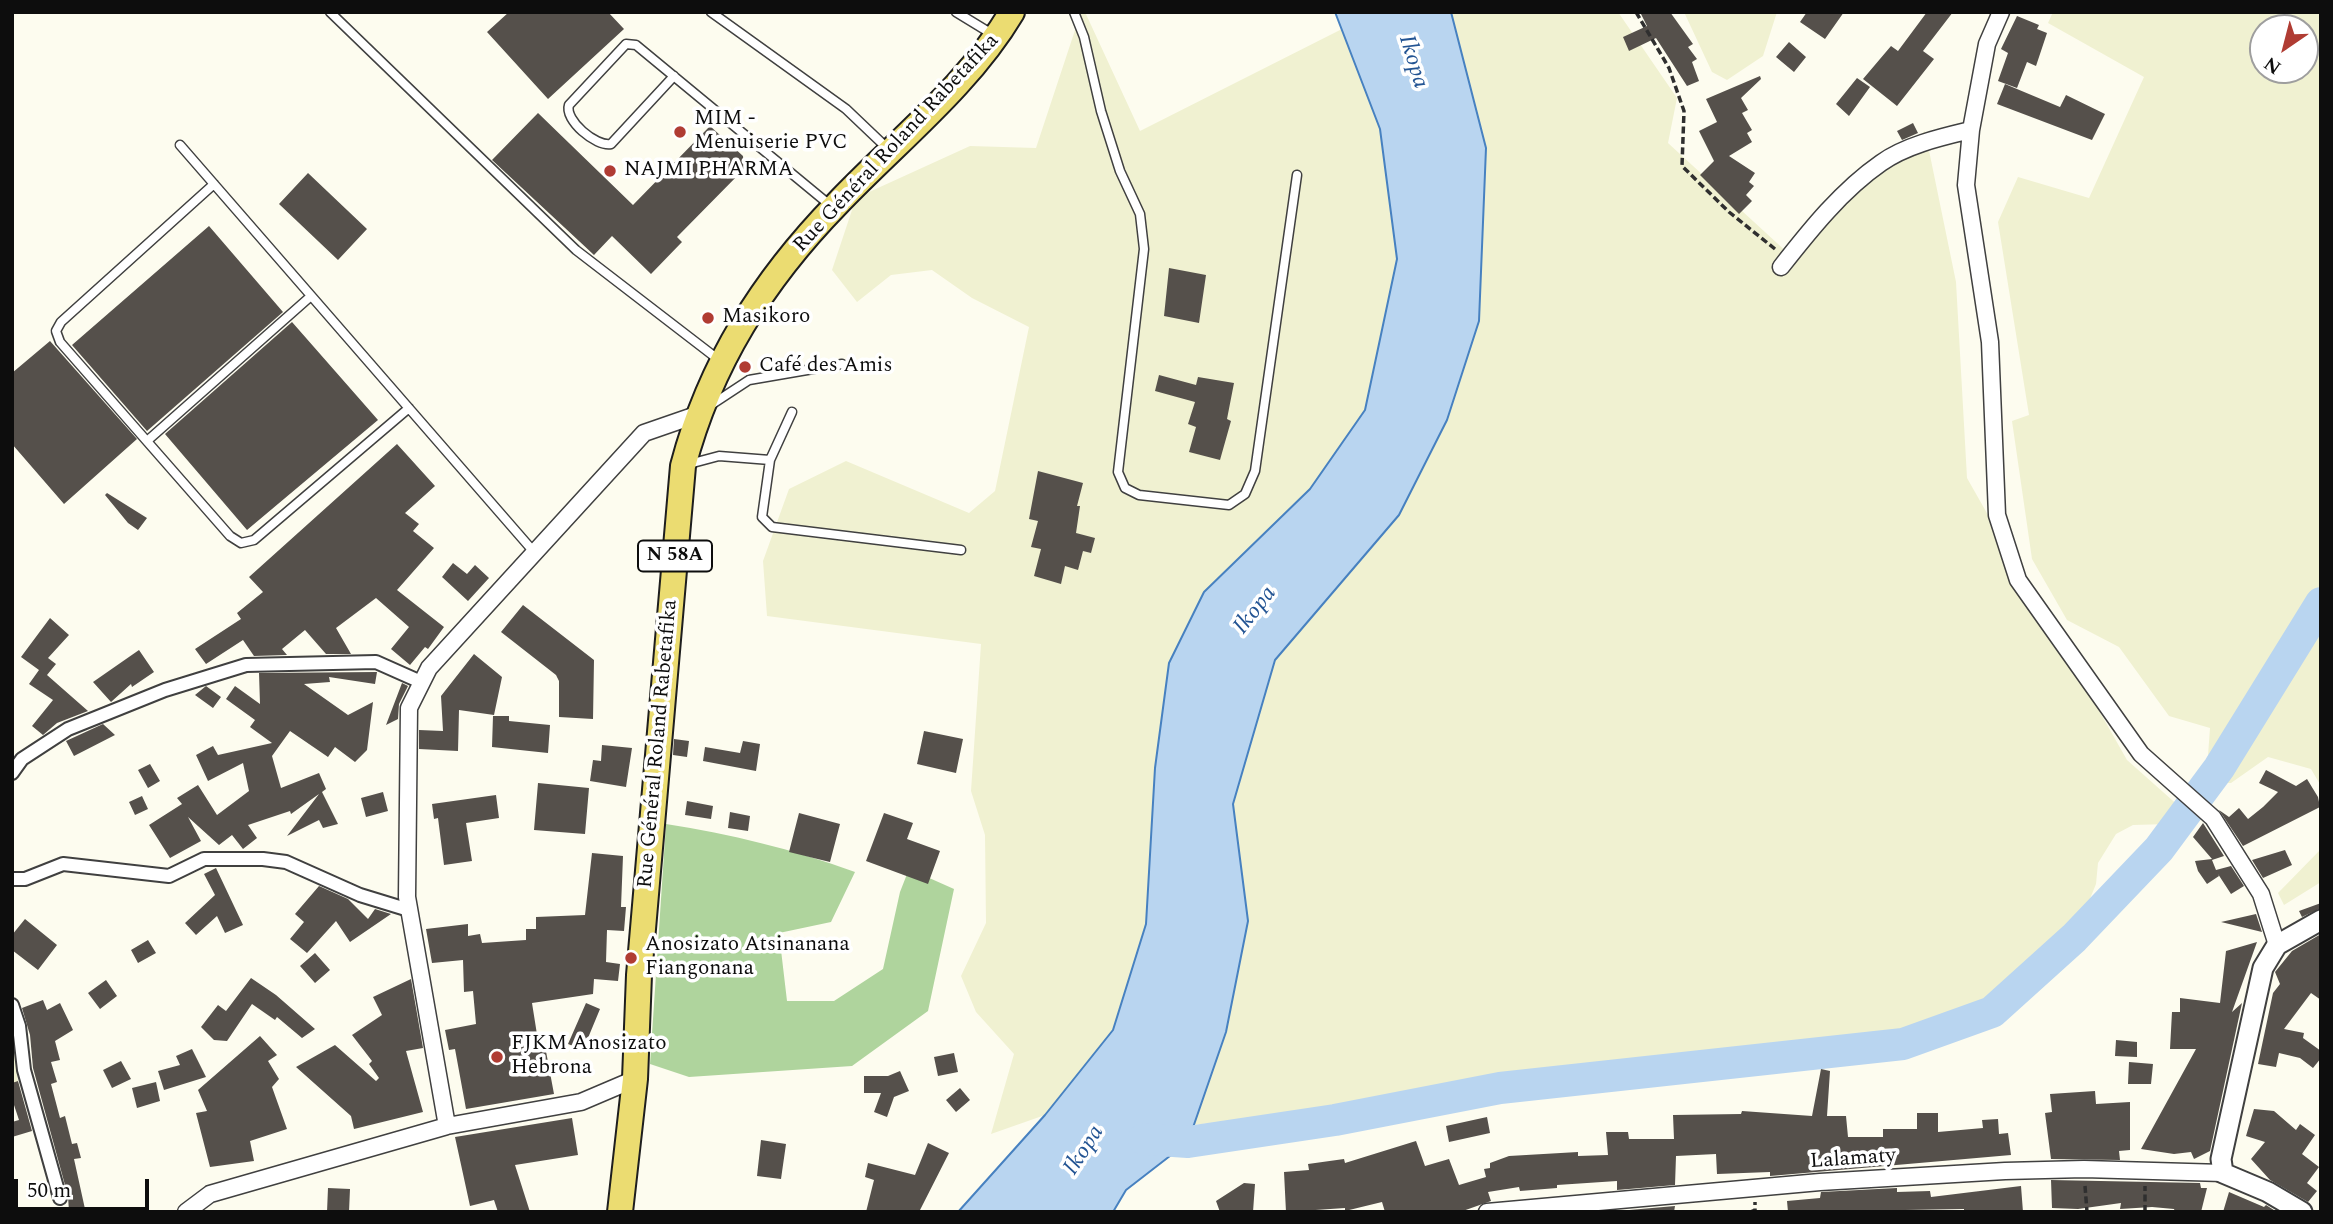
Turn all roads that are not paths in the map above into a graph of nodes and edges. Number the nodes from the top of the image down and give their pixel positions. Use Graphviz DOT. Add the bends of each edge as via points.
graph roads {
  1 [pos="330,12"];
  2 [pos="712,12"];
  3 [pos="956,12"];
  4 [pos="1012,12"];
  5 [pos="1074,12"];
  6 [pos="2001,12"];
  7 [pos="997,37"];
  8 [pos="674,76"];
  9 [pos="1971,130"];
  10 [pos="180,145"];
  11 [pos="890,151"];
  12 [pos="1297,174"];
  13 [pos="214,184"];
  14 [pos="833,208"];
  15 [pos="1784,263"];
  16 [pos="311,296"];
  17 [pos="720,361"];
  18 [pos="842,364"];
  19 [pos="409,408"];
  20 [pos="792,412"];
  21 [pos="696,415"];
  22 [pos="147,441"];
  23 [pos="770,460"];
  24 [pos="683,466"];
  25 [pos="961,550"];
  26 [pos="534,552"];
  27 [pos="421,682"];
  28 [pos="12,773"];
  29 [pos="12,879"];
  30 [pos="410,910"];
  31 [pos="2321,920"];
  32 [pos="2277,945"];
  33 [pos="12,1005"];
  34 [pos="635,1079"];
  35 [pos="447,1126"];
  36 [pos="2223,1172"];
  37 [pos="60,1198"];
  38 [pos="186,1212"];
  39 [pos="620,1212"];
  40 [pos="1488,1212"];
  41 [pos="2302,1212"];
  1 -- 17 [label="lane" via="576,250"];
  2 -- 11 [label="lane" via="846,109"];
  3 -- 7 [label="lane"];
  4 -- 7 [label="main road, Rue Général Roland Rabetafika / N 58A"];
  5 -- 12 [label="lane" via="1120,172 1140,214 1144,249 1118,472 1125,488 1139,495 1229,505 1245,494 1255,471"];
  6 -- 9 [label="street" via="1987,44"];
  7 -- 11 [label="main road, Rue Général Roland Rabetafika / N 58A"];
  8 -- 8 [label="lane" via="636,45 626,44 569,105 569,118 597,142 611,144"];
  8 -- 14 [label="lane"];
  9 -- 15 [label="street" via="1937,138 1882,162 1819,219"];
  9 -- 32 [label="street" via="1966,185 1990,342 1997,515 2018,580 2141,754 2213,818 2261,894"];
  10 -- 13 [label="lane"];
  11 -- 14 [label="main road, Rue Général Roland Rabetafika / N 58A"];
  13 -- 16 [label="lane"];
  13 -- 22 [label="lane" via="56,331 60,342"];
  14 -- 17 [label="main road, Rue Général Roland Rabetafika / N 58A" via="758,299"];
  16 -- 19 [label="lane"];
  16 -- 22 [label="lane"];
  17 -- 21 [label="main road, Rue Général Roland Rabetafika / N 58A"];
  18 -- 21 [label="lane" via="749,380"];
  19 -- 22 [label="lane" via="254,540 241,543"];
  19 -- 26 [label="lane"];
  20 -- 23 [label="lane"];
  21 -- 24 [label="main road, Rue Général Roland Rabetafika / N 58A"];
  21 -- 26 [label="street" via="644,433"];
  23 -- 24 [label="lane" via="719,456"];
  23 -- 25 [label="lane" via="762,517 772,527"];
  24 -- 34 [label="main road, Rue Général Roland Rabetafika / N 58A" via="639,975"];
  26 -- 27 [label="street"];
  27 -- 28 [label="street" via="376,662 246,665 165,690 68,729 22,759"];
  27 -- 30 [label="street" via="409,708"];
  29 -- 30 [label="street" via="25,879 63,864 169,876 204,859 262,859 286,862 360,895"];
  30 -- 35 [label="street"];
  31 -- 32 [label="street"];
  32 -- 36 [label="street" via="2263,968 2221,1159"];
  33 -- 37 [label="street" via="24,1070"];
  34 -- 35 [label="street" via="581,1102"];
  34 -- 39 [label="main road, Rue Général Roland Rabetafika / N 58A"];
  35 -- 38 [label="street" via="210,1194"];
  36 -- 40 [label="street, Lalamaty" via="2084,1169 1820,1182"];
  36 -- 41 [label="street"];
}
